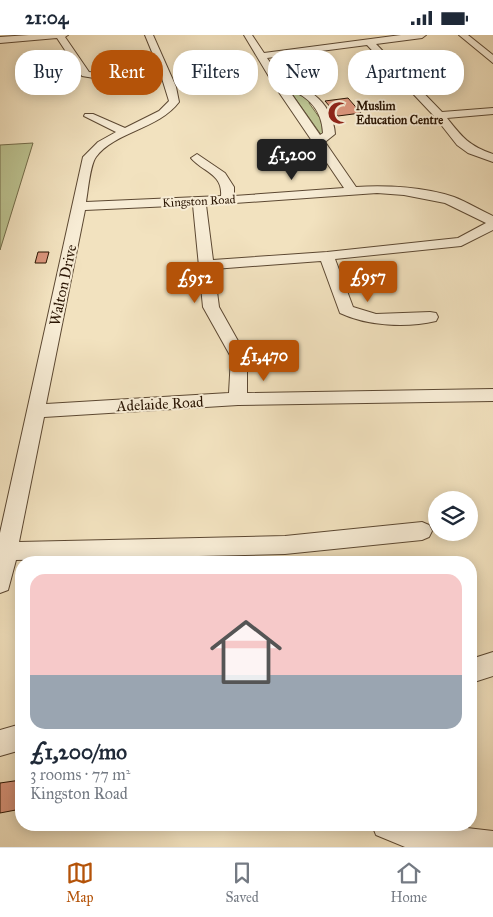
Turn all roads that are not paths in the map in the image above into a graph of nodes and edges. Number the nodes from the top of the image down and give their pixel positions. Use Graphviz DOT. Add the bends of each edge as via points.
graph roads {
  1 [pos="62,35"];
  2 [pos="149,35"];
  3 [pos="248,35"];
  4 [pos="422,35"];
  5 [pos="462,35"];
  6 [pos="0,40"];
  7 [pos="370,43"];
  8 [pos="261,56"];
  9 [pos="493,60"];
  10 [pos="268,67"];
  11 [pos="164,72"];
  12 [pos="286,95"];
  13 [pos="306,95"];
  14 [pos="493,111"];
  15 [pos="439,115"];
  16 [pos="89,116"];
  17 [pos="125,132"];
  18 [pos="319,141"];
  19 [pos="461,143"];
  20 [pos="197,157"];
  21 [pos="493,158"];
  22 [pos="352,190"];
  23 [pos="227,199"];
  24 [pos="199,201"];
  25 [pos="80,206"];
  26 [pos="493,223"];
  27 [pos="326,256"];
  28 [pos="206,265"];
  29 [pos="430,317"];
  30 [pos="493,395"];
  31 [pos="238,399"];
  32 [pos="36,411"];
  33 [pos="422,531"];
  34 [pos="6,551"];
  35 [pos="0,583"];
  36 [pos="493,664"];
  37 [pos="477,669"];
  38 [pos="15,739"];
  39 [pos="0,743"];
  40 [pos="401,831"];
  41 [pos="493,845"];
  1 -- 6 [label="street"];
  1 -- 11 [label="street" via="86,74 106,77"];
  2 -- 11 [label="street, Walton Drive"];
  3 -- 8 [label="street"];
  4 -- 7 [label="street"];
  5 -- 9 [label="street"];
  7 -- 8 [label="street"];
  7 -- 15 [label="street"];
  8 -- 10 [label="street"];
  11 -- 17 [label="street, Walton Drive" via="174,102 163,113"];
  12 -- 18 [label="street"];
  13 -- 18 [label="street" via="327,116 329,134"];
  14 -- 15 [label="street"];
  15 -- 19 [label="street"];
  16 -- 17 [label="street"];
  17 -- 25 [label="street, Walton Drive" via="102,144 89,157"];
  18 -- 22 [label="street"];
  19 -- 21 [label="street" via="472,151"];
  20 -- 23 [label="street" via="221,176 228,187"];
  22 -- 23 [label="street, Kingston Road"];
  22 -- 26 [label="street, Kingston Road" via="404,191 449,200"];
  23 -- 24 [label="street, Kingston Road"];
  24 -- 25 [label="street, Kingston Road"];
  24 -- 28 [label="street"];
  25 -- 32 [label="street, Walton Drive"];
  26 -- 27 [label="street" via="461,242"];
  27 -- 28 [label="street"];
  27 -- 29 [label="street" via="346,310 358,317 374,319"];
  28 -- 31 [label="street" via="211,307 238,357"];
  30 -- 31 [label="street, Adelaide Road"];
  31 -- 32 [label="street, Adelaide Road"];
  32 -- 34 [label="street, Walton Drive"];
  33 -- 34 [label="street" via="285,545"];
  34 -- 35 [label="street, Walton Drive"];
  36 -- 37 [label="street"];
  38 -- 39 [label="street"];
  40 -- 41 [label="street" via="413,836"];
}
